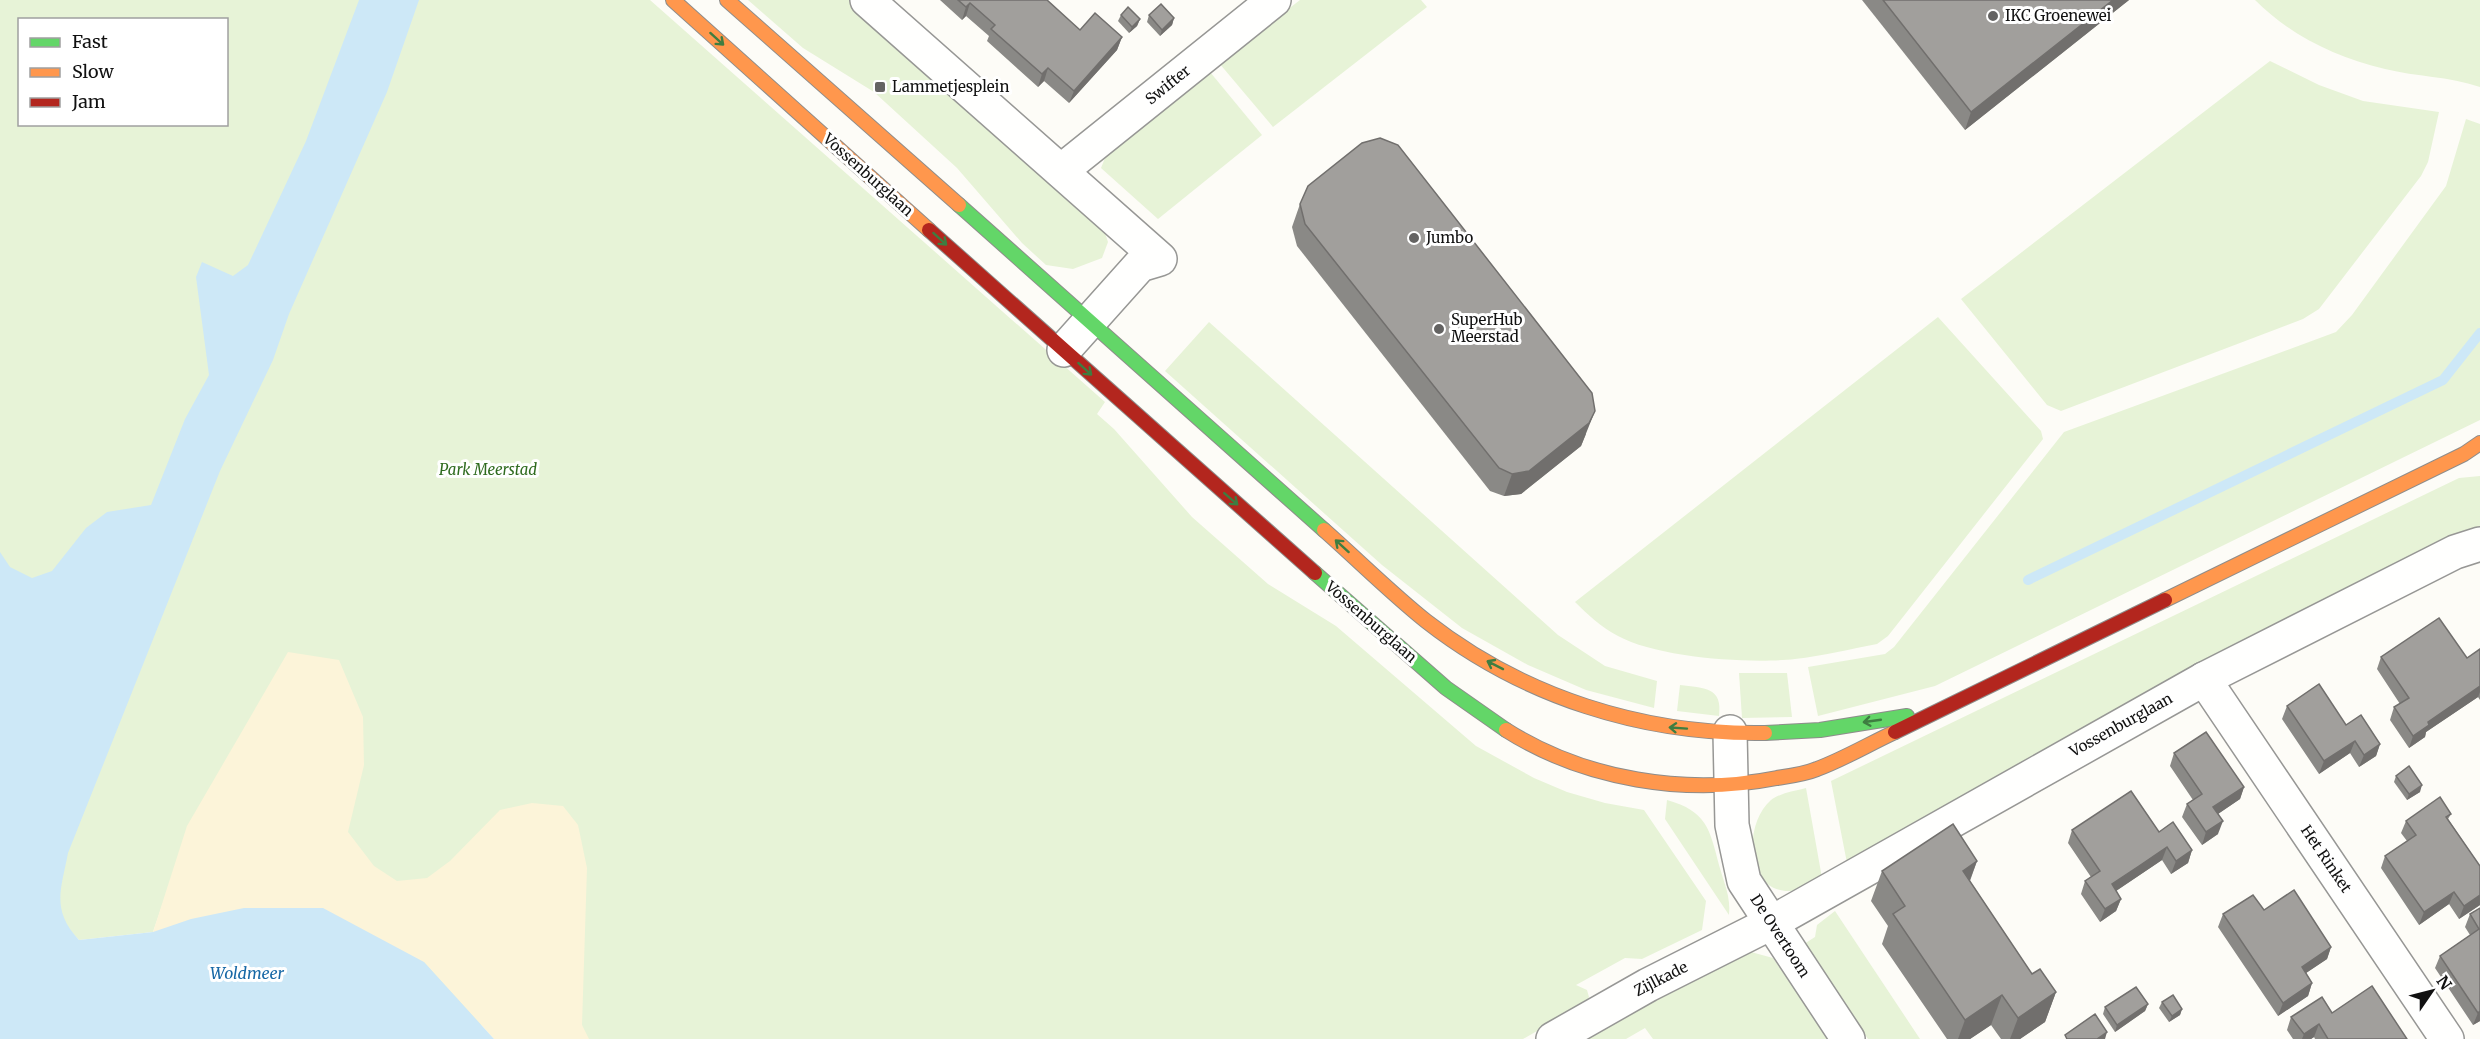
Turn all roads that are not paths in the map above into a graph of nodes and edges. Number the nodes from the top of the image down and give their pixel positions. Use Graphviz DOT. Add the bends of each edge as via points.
graph roads {
  1 [pos="673,0"];
  2 [pos="727,0"];
  3 [pos="867,0"];
  4 [pos="1274,0"];
  5 [pos="1061,171"];
  6 [pos="1090,321"];
  7 [pos="1064,350"];
  8 [pos="2480,443"];
  9 [pos="2464,454"];
  10 [pos="2480,454"];
  11 [pos="2480,544"];
  12 [pos="2204,679"];
  13 [pos="1930,713"];
  14 [pos="1730,732"];
  15 [pos="1731,785"];
  16 [pos="1771,923"];
  17 [pos="1553,1039"];
  18 [pos="1848,1039"];
  19 [pos="2447,1039"];
  1 -- 7 [label="street, Vossenburglaan, one-way"];
  2 -- 6 [label="street, Vossenburglaan"];
  3 -- 5 [label="street"];
  4 -- 5 [label="street, Swifter"];
  5 -- 6 [label="street" via="1160,259 1140,265"];
  6 -- 7 [label="street"];
  14 -- 6 [label="street, Vossenburglaan, one-way" via="1663,727 1572,703 1489,663 1427,621"];
  7 -- 15 [label="street, Vossenburglaan, one-way" via="1475,711 1522,741 1582,768 1656,784"];
  8 -- 9 [label="street, Vossenburglaan"];
  9 -- 10 [label="street, Vossenburglaan"];
  9 -- 13 [label="street, Vossenburglaan"];
  11 -- 12 [label="street, Vossenburglaan" via="2455,552"];
  12 -- 16 [label="street, Vossenburglaan"];
  12 -- 19 [label="street, Het Rinket"];
  13 -- 14 [label="street, Vossenburglaan, one-way" via="1807,731"];
  13 -- 15 [label="street, Vossenburglaan" via="1897,733 1816,770"];
  14 -- 15 [label="street"];
  15 -- 16 [label="street, De Overtoom" via="1732,825 1744,882"];
  16 -- 17 [label="street, Zijlkade" via="1647,985"];
  16 -- 18 [label="street, De Overtoom"];
}
